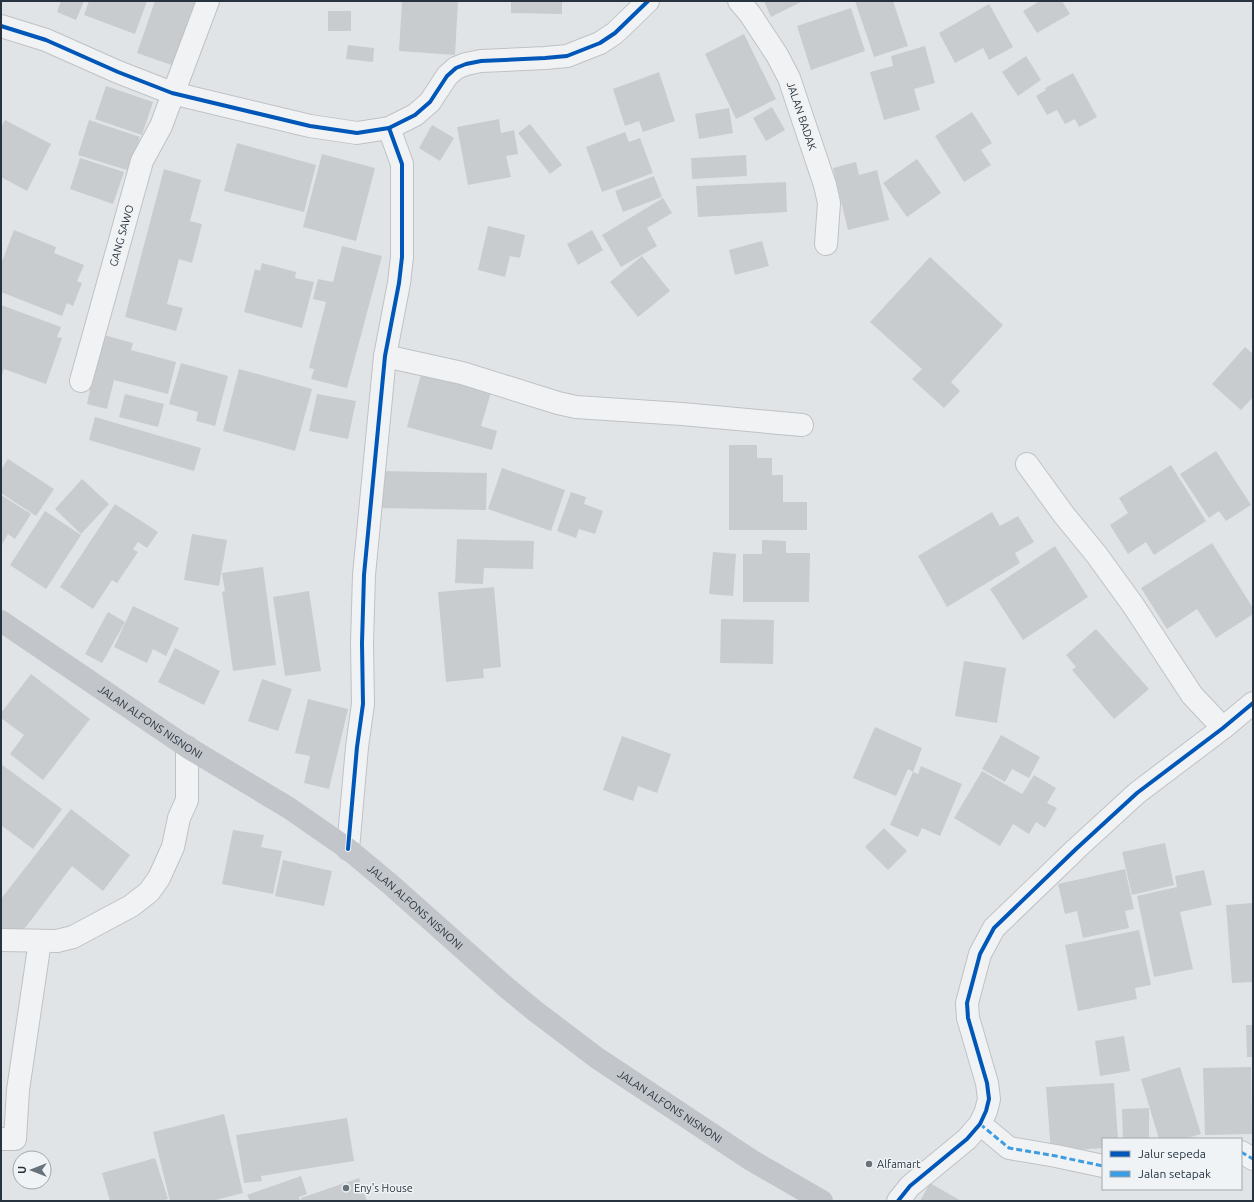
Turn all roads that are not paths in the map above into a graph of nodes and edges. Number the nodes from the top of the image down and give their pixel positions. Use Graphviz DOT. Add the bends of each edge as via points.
graph roads {
  1 [pos="208,1"];
  2 [pos="648,1"];
  3 [pos="739,1"];
  4 [pos="1,26"];
  5 [pos="172,93"];
  6 [pos="389,128"];
  7 [pos="826,244"];
  8 [pos="385,356"];
  9 [pos="81,381"];
  10 [pos="802,425"];
  11 [pos="1027,464"];
  12 [pos="1,621"];
  13 [pos="1253,703"];
  14 [pos="1223,728"];
  15 [pos="186,747"];
  16 [pos="348,849"];
  17 [pos="1,940"];
  18 [pos="40,941"];
  19 [pos="980,1124"];
  20 [pos="1,1140"];
  21 [pos="1242,1153"];
  22 [pos="1253,1159"];
  23 [pos="1102,1166"];
  24 [pos="822,1201"];
  25 [pos="898,1201"];
  1 -- 5 [label="street, GANG SAWO"];
  2 -- 6 [label="street" via="615,33 600,43 567,56 481,61 456,68 447,76 430,102 415,115"];
  3 -- 7 [label="street, JALAN BADAK" via="777,55 789,78 829,203"];
  4 -- 5 [label="street" via="46,40"];
  5 -- 6 [label="street" via="332,130 357,133"];
  5 -- 9 [label="street, GANG SAWO" via="161,126 142,161"];
  6 -- 8 [label="street" via="402,164 402,257"];
  8 -- 10 [label="street" via="462,373 558,403 576,406"];
  8 -- 16 [label="street" via="364,575 363,704"];
  11 -- 14 [label="street" via="1133,604 1192,695"];
  12 -- 15 [label="main road, JALAN ALFONS NISNONI"];
  13 -- 14 [label="street"];
  14 -- 19 [label="street" via="1137,793 994,928 987,939 980,954 967,1003 968,1018 987,1082 989,1099"];
  15 -- 16 [label="main road, JALAN ALFONS NISNONI" via="289,808"];
  15 -- 18 [label="street" via="186,800 173,847 159,878 132,906 74,937"];
  16 -- 24 [label="main road, JALAN ALFONS NISNONI" via="507,988 597,1058 751,1160"];
  17 -- 18 [label="street"];
  18 -- 20 [label="street" via="18,1090 16,1140"];
  19 -- 23 [label="street" via="1009,1148"];
  19 -- 25 [label="street" via="967,1140 910,1186"];
  21 -- 22 [label="street"];
}
